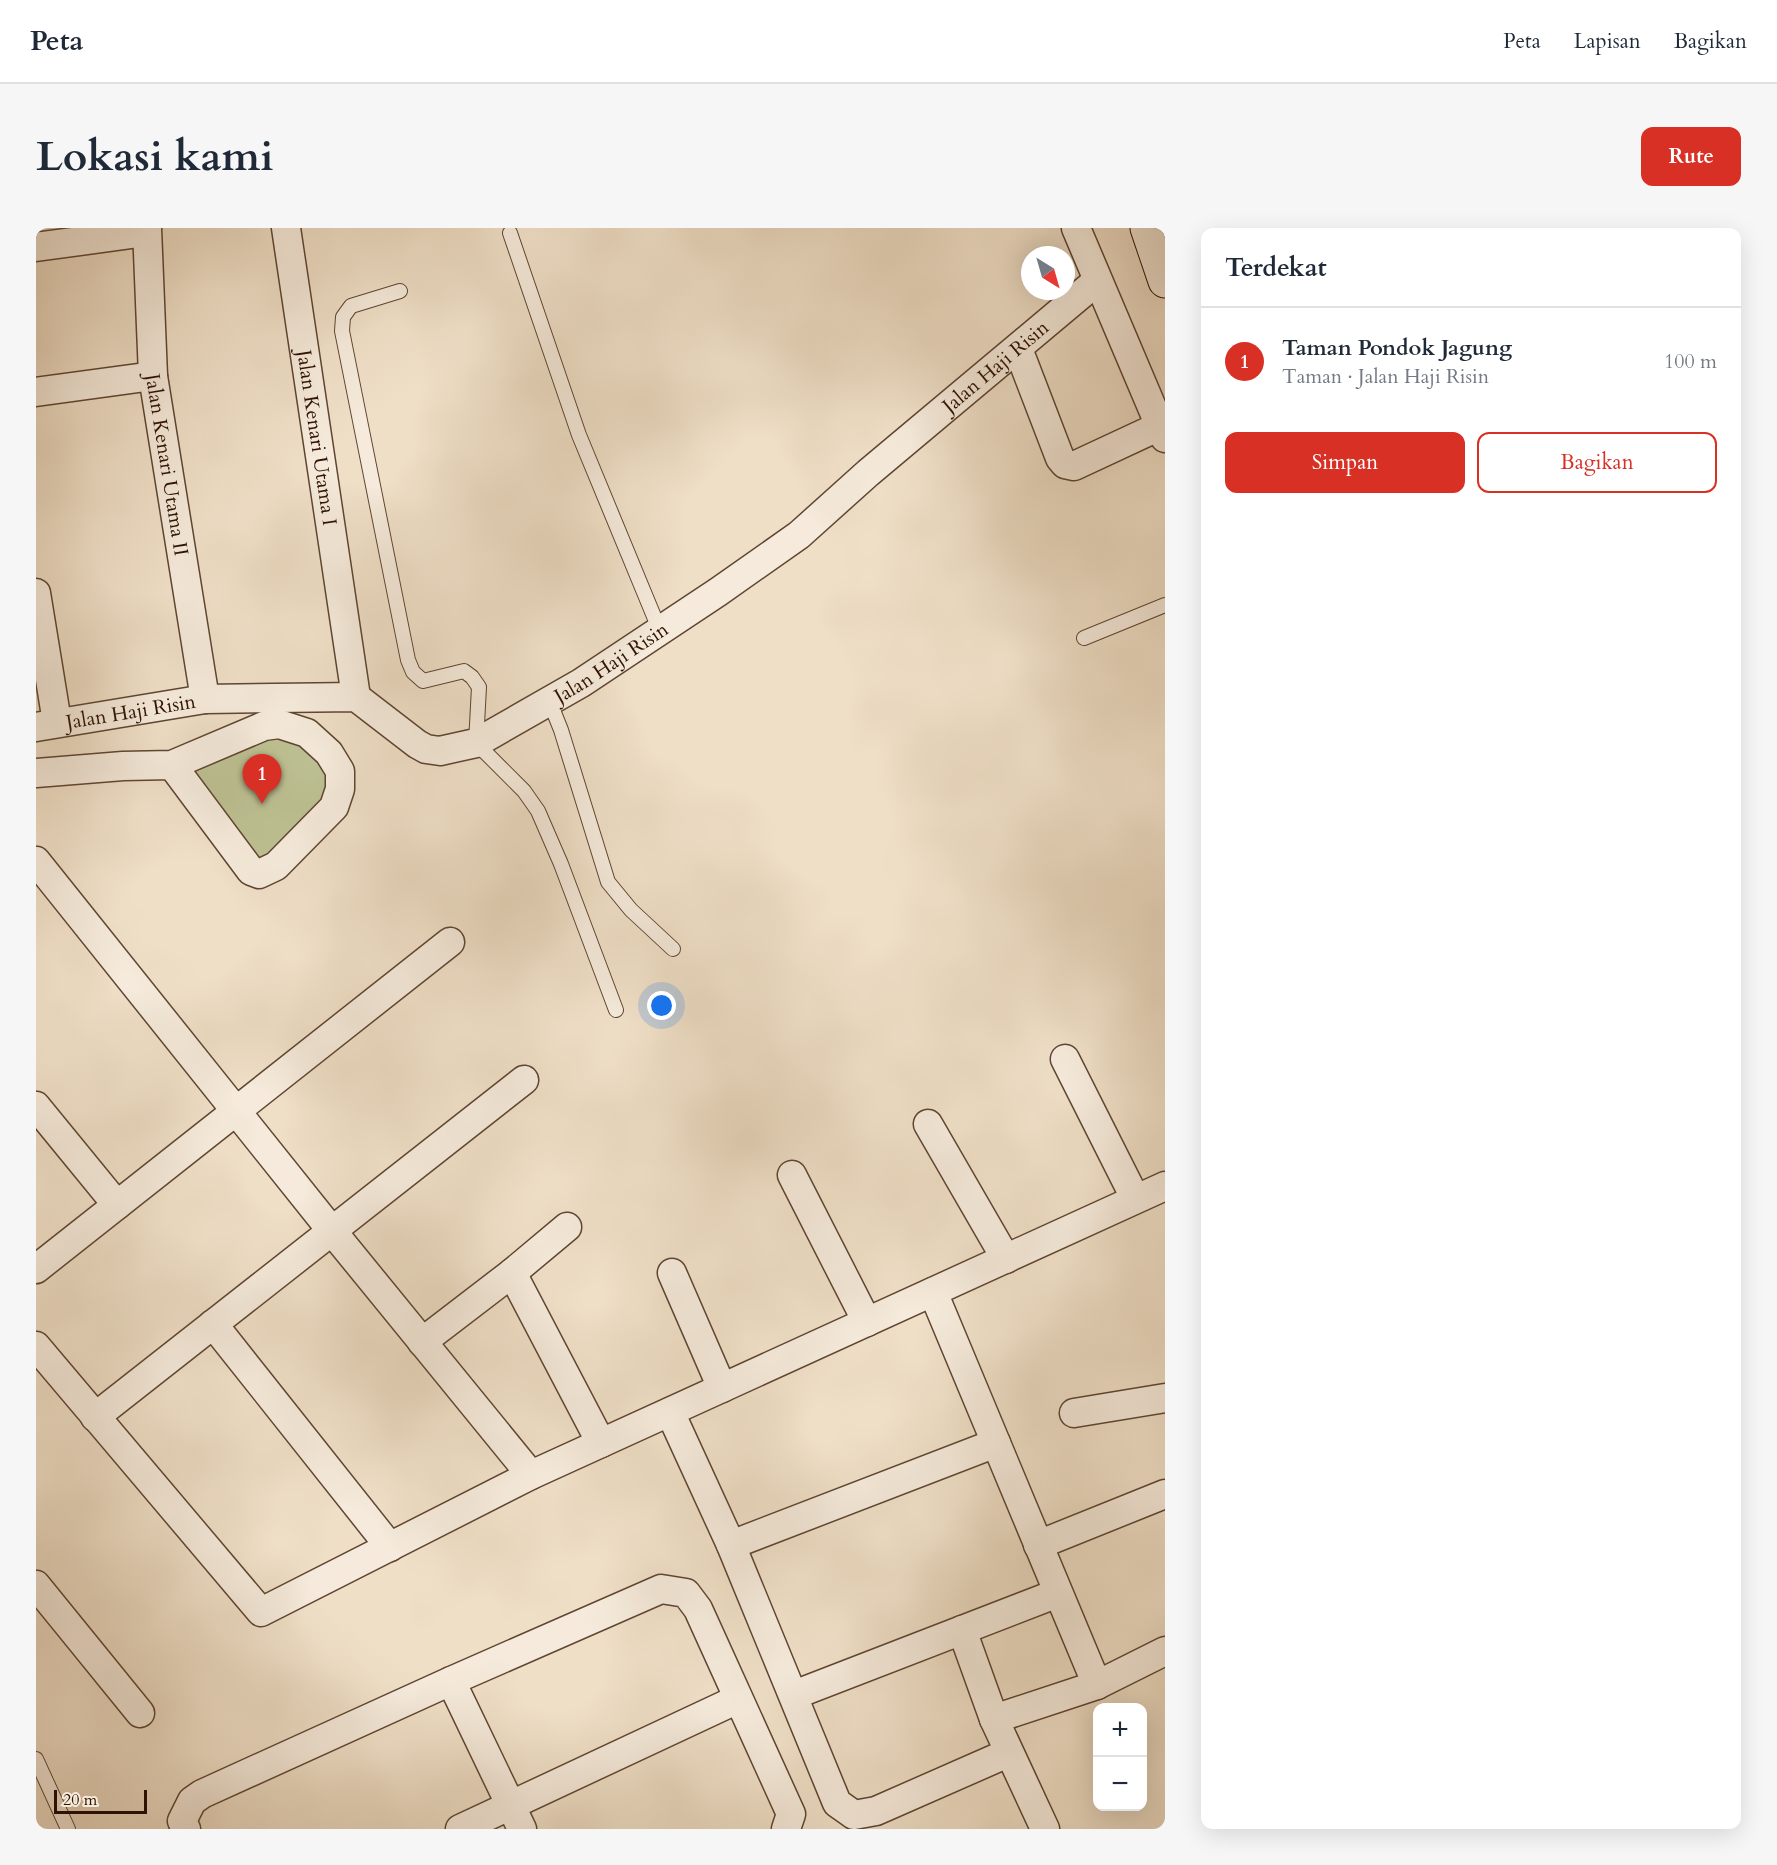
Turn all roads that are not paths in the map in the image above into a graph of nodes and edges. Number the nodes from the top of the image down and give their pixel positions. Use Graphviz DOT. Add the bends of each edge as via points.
graph roads {
  1 [pos="286,228"];
  2 [pos="1076,228"];
  3 [pos="1148,228"];
  4 [pos="147,230"];
  5 [pos="510,233"];
  6 [pos="36,247"];
  7 [pos="1097,281"];
  8 [pos="1165,281"];
  9 [pos="400,291"];
  10 [pos="1022,359"];
  11 [pos="153,375"];
  12 [pos="36,392"];
  13 [pos="1162,432"];
  14 [pos="36,593"];
  15 [pos="1165,605"];
  16 [pos="660,631"];
  17 [pos="1084,638"];
  18 [pos="356,696"];
  19 [pos="205,699"];
  20 [pos="549,700"];
  21 [pos="47,725"];
  22 [pos="476,743"];
  23 [pos="172,765"];
  24 [pos="36,773"];
  25 [pos="36,861"];
  26 [pos="450,942"];
  27 [pos="673,948"];
  28 [pos="616,1010"];
  29 [pos="1065,1059"];
  30 [pos="524,1080"];
  31 [pos="36,1106"];
  32 [pos="237,1111"];
  33 [pos="928,1124"];
  34 [pos="792,1175"];
  35 [pos="1165,1186"];
  36 [pos="1136,1198"];
  37 [pos="117,1205"];
  38 [pos="567,1227"];
  39 [pos="332,1231"];
  40 [pos="1006,1259"];
  41 [pos="36,1269"];
  42 [pos="512,1273"];
  43 [pos="672,1273"];
  44 [pos="933,1292"];
  45 [pos="867,1322"];
  46 [pos="213,1324"];
  47 [pos="422,1342"];
  48 [pos="36,1346"];
  49 [pos="722,1388"];
  50 [pos="1165,1398"];
  51 [pos="670,1412"];
  52 [pos="1074,1413"];
  53 [pos="95,1417"];
  54 [pos="601,1443"];
  55 [pos="996,1443"];
  56 [pos="531,1475"];
  57 [pos="1165,1494"];
  58 [pos="731,1545"];
  59 [pos="1038,1545"];
  60 [pos="390,1547"];
  61 [pos="36,1585"];
  62 [pos="1058,1593"];
  63 [pos="962,1630"];
  64 [pos="1165,1651"];
  65 [pos="451,1681"];
  66 [pos="1096,1685"];
  67 [pos="794,1695"];
  68 [pos="738,1699"];
  69 [pos="140,1713"];
  70 [pos="994,1719"];
  71 [pos="1008,1753"];
  72 [pos="36,1759"];
  73 [pos="516,1817"];
  74 [pos="68,1829"];
  75 [pos="186,1829"];
  76 [pos="460,1829"];
  77 [pos="786,1829"];
  78 [pos="1045,1829"];
  1 -- 18 [label="street, Jalan Kenari Utama I"];
  2 -- 7 [label="street"];
  3 -- 8 [label="street"];
  4 -- 6 [label="street"];
  4 -- 11 [label="street, Jalan Kenari Utama II"];
  5 -- 16 [label="lane" via="579,435"];
  7 -- 13 [label="street"];
  7 -- 16 [label="street, Jalan Haji Risin" via="799,535"];
  9 -- 22 [label="lane" via="351,306 343,317 342,331 408,660 423,681 464,671 472,677 479,687"];
  10 -- 13 [label="street" via="1065,464 1074,466"];
  11 -- 12 [label="street"];
  11 -- 19 [label="street, Jalan Kenari Utama II"];
  14 -- 21 [label="street"];
  15 -- 17 [label="lane"];
  16 -- 20 [label="street, Jalan Haji Risin"];
  18 -- 19 [label="street, Jalan Haji Risin"];
  18 -- 22 [label="street, Jalan Haji Risin" via="426,749 440,751"];
  19 -- 21 [label="street, Jalan Haji Risin"];
  20 -- 22 [label="street, Jalan Haji Risin"];
  20 -- 27 [label="lane" via="608,882 631,910"];
  22 -- 28 [label="lane" via="524,791 538,811"];
  23 -- 23 [label="street" via="251,871 259,873 276,866 334,807 340,789 340,771 330,753 307,733 279,724 264,726"];
  23 -- 24 [label="street"];
  25 -- 32 [label="street"];
  26 -- 32 [label="street"];
  29 -- 36 [label="street"];
  30 -- 39 [label="street"];
  31 -- 37 [label="street"];
  32 -- 37 [label="street"];
  32 -- 39 [label="street"];
  33 -- 40 [label="street"];
  34 -- 45 [label="street"];
  35 -- 36 [label="street"];
  36 -- 40 [label="street"];
  37 -- 41 [label="street"];
  38 -- 42 [label="street"];
  39 -- 46 [label="street"];
  39 -- 47 [label="street"];
  40 -- 44 [label="street"];
  42 -- 47 [label="street"];
  42 -- 54 [label="street"];
  43 -- 49 [label="street"];
  44 -- 45 [label="street"];
  44 -- 55 [label="street"];
  45 -- 49 [label="street"];
  46 -- 53 [label="street"];
  46 -- 60 [label="street"];
  47 -- 56 [label="street"];
  48 -- 53 [label="street"];
  49 -- 51 [label="street"];
  50 -- 52 [label="street"];
  51 -- 54 [label="street"];
  51 -- 58 [label="street"];
  53 -- 60 [label="street" via="261,1612"];
  54 -- 56 [label="street"];
  55 -- 58 [label="street"];
  55 -- 59 [label="street"];
  56 -- 60 [label="street"];
  57 -- 59 [label="street"];
  58 -- 67 [label="street"];
  59 -- 62 [label="street"];
  61 -- 69 [label="street"];
  62 -- 63 [label="street"];
  62 -- 66 [label="street"];
  63 -- 67 [label="street"];
  63 -- 70 [label="street"];
  64 -- 66 [label="street"];
  65 -- 68 [label="street" via="661,1589 686,1593 698,1609"];
  65 -- 73 [label="street"];
  65 -- 75 [label="street" via="202,1794 192,1801 182,1821"];
  66 -- 70 [label="street"];
  67 -- 71 [label="street" via="837,1803 854,1815 876,1811"];
  68 -- 73 [label="street"];
  68 -- 77 [label="street" via="791,1814"];
  70 -- 71 [label="street"];
  71 -- 78 [label="street"];
  72 -- 74 [label="lane"];
  73 -- 76 [label="street"];
}
